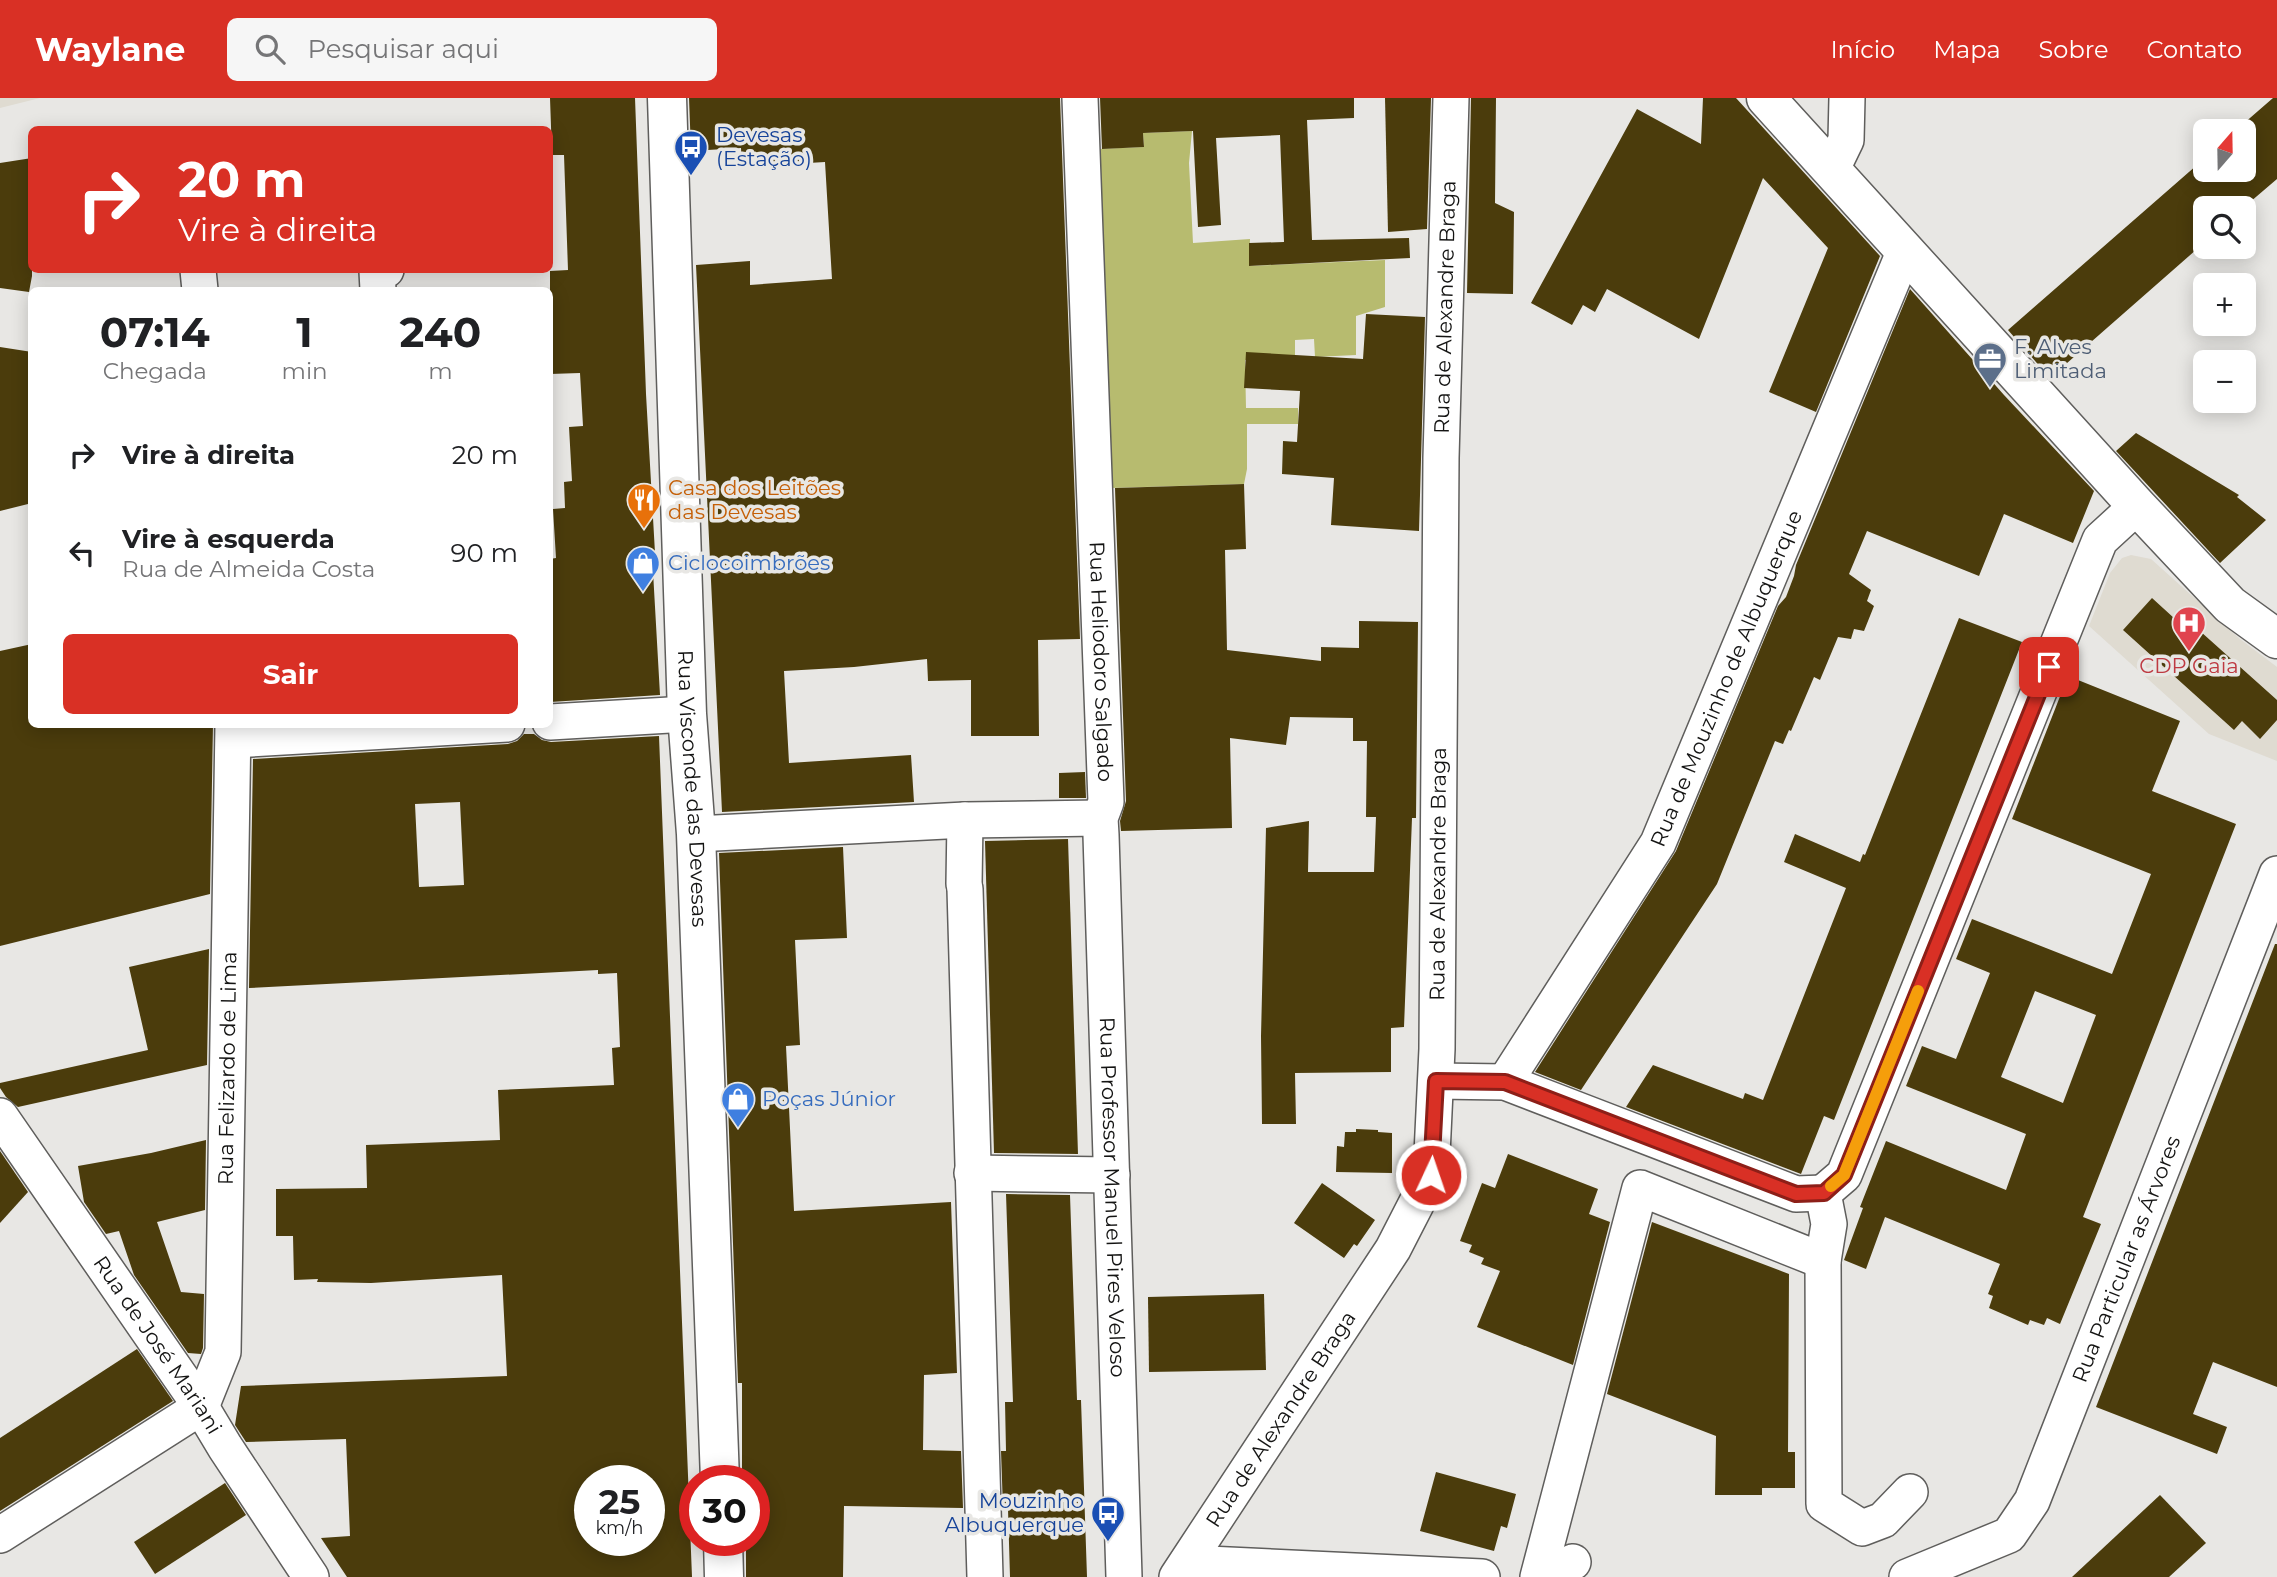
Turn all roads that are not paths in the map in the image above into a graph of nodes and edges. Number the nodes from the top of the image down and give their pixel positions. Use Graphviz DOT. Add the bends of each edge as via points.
graph roads {
  1 [pos="667,98"];
  2 [pos="1080,98"];
  3 [pos="1451,98"];
  4 [pos="1766,98"];
  5 [pos="1847,98"];
  6 [pos="1832,169"];
  7 [pos="1905,250"];
  8 [pos="2137,506"];
  9 [pos="2277,639"];
  10 [pos="687,714"];
  11 [pos="553,722"];
  12 [pos="370,728"];
  13 [pos="234,732"];
  14 [pos="1100,818"];
  15 [pos="965,820"];
  16 [pos="696,834"];
  17 [pos="2277,874"];
  18 [pos="1436,1081"];
  19 [pos="1505,1082"];
  20 [pos="3,1128"];
  21 [pos="972,1173"];
  22 [pos="1112,1175"];
  23 [pos="1824,1193"];
  24 [pos="1824,1261"];
  25 [pos="201,1407"];
  26 [pos="719,1465"];
  27 [pos="1910,1492"];
  28 [pos="0,1535"];
  29 [pos="723,1556"];
  30 [pos="1182,1570"];
  31 [pos="1551,1572"];
  32 [pos="311,1577"];
  33 [pos="724,1577"];
  34 [pos="985,1577"];
  35 [pos="1124,1577"];
  36 [pos="1482,1577"];
  37 [pos="1907,1577"];
  1 -- 10 [label="main road, Rua Visconde das Devesas"];
  2 -- 14 [label="street, Rua Heliodoro Salgado" via="1105,788"];
  3 -- 18 [label="street, Rua de Alexandre Braga" via="1441,458"];
  4 -- 6 [label="main road"];
  5 -- 6 [label="street" via="1846,140"];
  6 -- 7 [label="main road"];
  7 -- 8 [label="main road"];
  7 -- 19 [label="street, Rua de Mouzinho de Albuquerque" via="1658,843"];
  8 -- 9 [label="main road" via="2230,605"];
  8 -- 23 [label="street" via="2100,540 1844,1175"];
  10 -- 11 [label="street"];
  10 -- 16 [label="main road, Rua Visconde das Devesas"];
  12 -- 13 [label="street"];
  13 -- 25 [label="street, Rua Felizardo de Lima" via="223,1352"];
  14 -- 15 [label="street"];
  14 -- 22 [label="street, Rua Professor Manuel Pires Veloso"];
  15 -- 16 [label="street"];
  15 -- 21 [label="street"];
  16 -- 26 [label="main road, Rua Visconde das Devesas"];
  17 -- 37 [label="street, Rua Particular as Árvores" via="2032,1502 2008,1535"];
  18 -- 19 [label="street"];
  18 -- 30 [label="street, Rua de Alexandre Braga" via="1431,1175 1399,1237"];
  19 -- 23 [label="street" via="1796,1194"];
  20 -- 25 [label="street, Rua de José Mariani"];
  21 -- 22 [label="street"];
  21 -- 34 [label="street"];
  22 -- 35 [label="street, Rua Professor Manuel Pires Veloso"];
  23 -- 24 [label="street" via="1829,1224"];
  24 -- 27 [label="street" via="1824,1504 1862,1528 1883,1520"];
  24 -- 31 [label="street" via="1640,1188"];
  25 -- 28 [label="street"];
  25 -- 32 [label="street, Rua de José Mariani"];
  29 -- 33 [label="main road"];
  30 -- 36 [label="street"];
}
